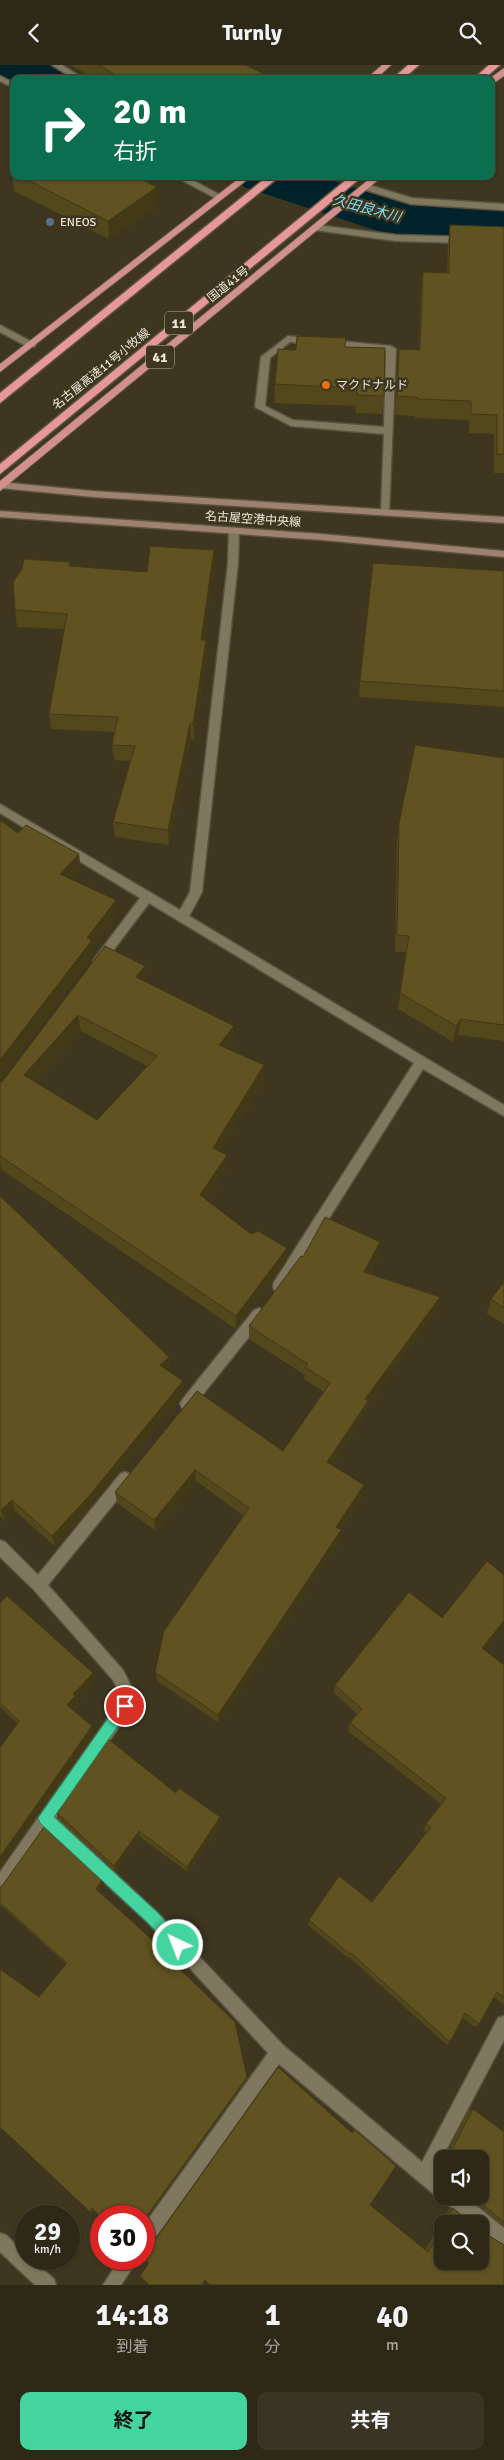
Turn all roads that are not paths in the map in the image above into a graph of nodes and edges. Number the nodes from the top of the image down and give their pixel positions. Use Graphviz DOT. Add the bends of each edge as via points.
graph roads {
  1 [pos="56,65"];
  2 [pos="387,65"];
  3 [pos="414,65"];
  4 [pos="495,65"];
  5 [pos="73,75"];
  6 [pos="375,75"];
  7 [pos="402,75"];
  8 [pos="483,75"];
  9 [pos="186,180"];
  10 [pos="243,180"];
  11 [pos="270,180"];
  12 [pos="353,180"];
  13 [pos="374,180"];
  14 [pos="366,187"];
  15 [pos="221,197"];
  16 [pos="504,207"];
  17 [pos="318,227"];
  18 [pos="474,240"];
  19 [pos="0,328"];
  20 [pos="31,345"];
  21 [pos="0,369"];
  22 [pos="0,399"];
  23 [pos="389,431"];
  24 [pos="0,469"];
  25 [pos="1,486"];
  26 [pos="386,513"];
  27 [pos="0,514"];
  28 [pos="504,520"];
  29 [pos="234,530"];
  30 [pos="504,554"];
  31 [pos="0,808"];
  32 [pos="147,897"];
  33 [pos="182,917"];
  34 [pos="90,973"];
  35 [pos="421,1062"];
  36 [pos="504,1111"];
  37 [pos="176,1417"];
  38 [pos="132,1471"];
  39 [pos="0,1547"];
  40 [pos="39,1585"];
  41 [pos="45,1818"];
  42 [pos="0,1885"];
  43 [pos="504,2024"];
  44 [pos="278,2052"];
  45 [pos="424,2175"];
  46 [pos="434,2183"];
  47 [pos="461,2205"];
  48 [pos="155,2224"];
  49 [pos="504,2239"];
  50 [pos="0,2241"];
  51 [pos="122,2270"];
  52 [pos="48,2285"];
  53 [pos="111,2285"];
  1 -- 5 [label="street"];
  2 -- 6 [label="highway"];
  3 -- 7 [label="highway"];
  4 -- 8 [label="highway"];
  9 -- 15 [label="street"];
  10 -- 15 [label="highway"];
  11 -- 22 [label="highway"];
  12 -- 24 [label="highway, 名古屋高速11号小牧線 / 11"];
  13 -- 14 [label="highway, 国道41号 / 41"];
  14 -- 16 [label="street" via="411,201"];
  14 -- 17 [label="highway, 国道41号 / 41"];
  15 -- 20 [label="highway"];
  17 -- 18 [label="street" via="396,238"];
  17 -- 25 [label="highway, 国道41号 / 41"];
  19 -- 20 [label="street"];
  20 -- 21 [label="highway"];
  23 -- 23 [label="street" via="290,423 260,407 266,357 288,339 391,349"];
  23 -- 26 [label="street"];
  25 -- 26 [label="main road, 名古屋空港中央線"];
  26 -- 28 [label="main road, 名古屋空港中央線"];
  27 -- 29 [label="main road, 名古屋空港中央線"];
  29 -- 30 [label="main road, 名古屋空港中央線"];
  29 -- 33 [label="street" via="196,892"];
  31 -- 32 [label="street"];
  32 -- 33 [label="street"];
  32 -- 34 [label="street"];
  33 -- 35 [label="street"];
  35 -- 36 [label="street"];
  35 -- 37 [label="street" via="269,1300"];
  38 -- 40 [label="street"];
  39 -- 40 [label="street"];
  40 -- 41 [label="street" via="118,1675 126,1690 125,1706"];
  41 -- 42 [label="street"];
  41 -- 44 [label="street" via="153,1918"];
  43 -- 45 [label="street"];
  44 -- 45 [label="street"];
  44 -- 48 [label="street"];
  45 -- 46 [label="street"];
  47 -- 49 [label="street"];
  50 -- 52 [label="street"];
  51 -- 53 [label="street"];
}
